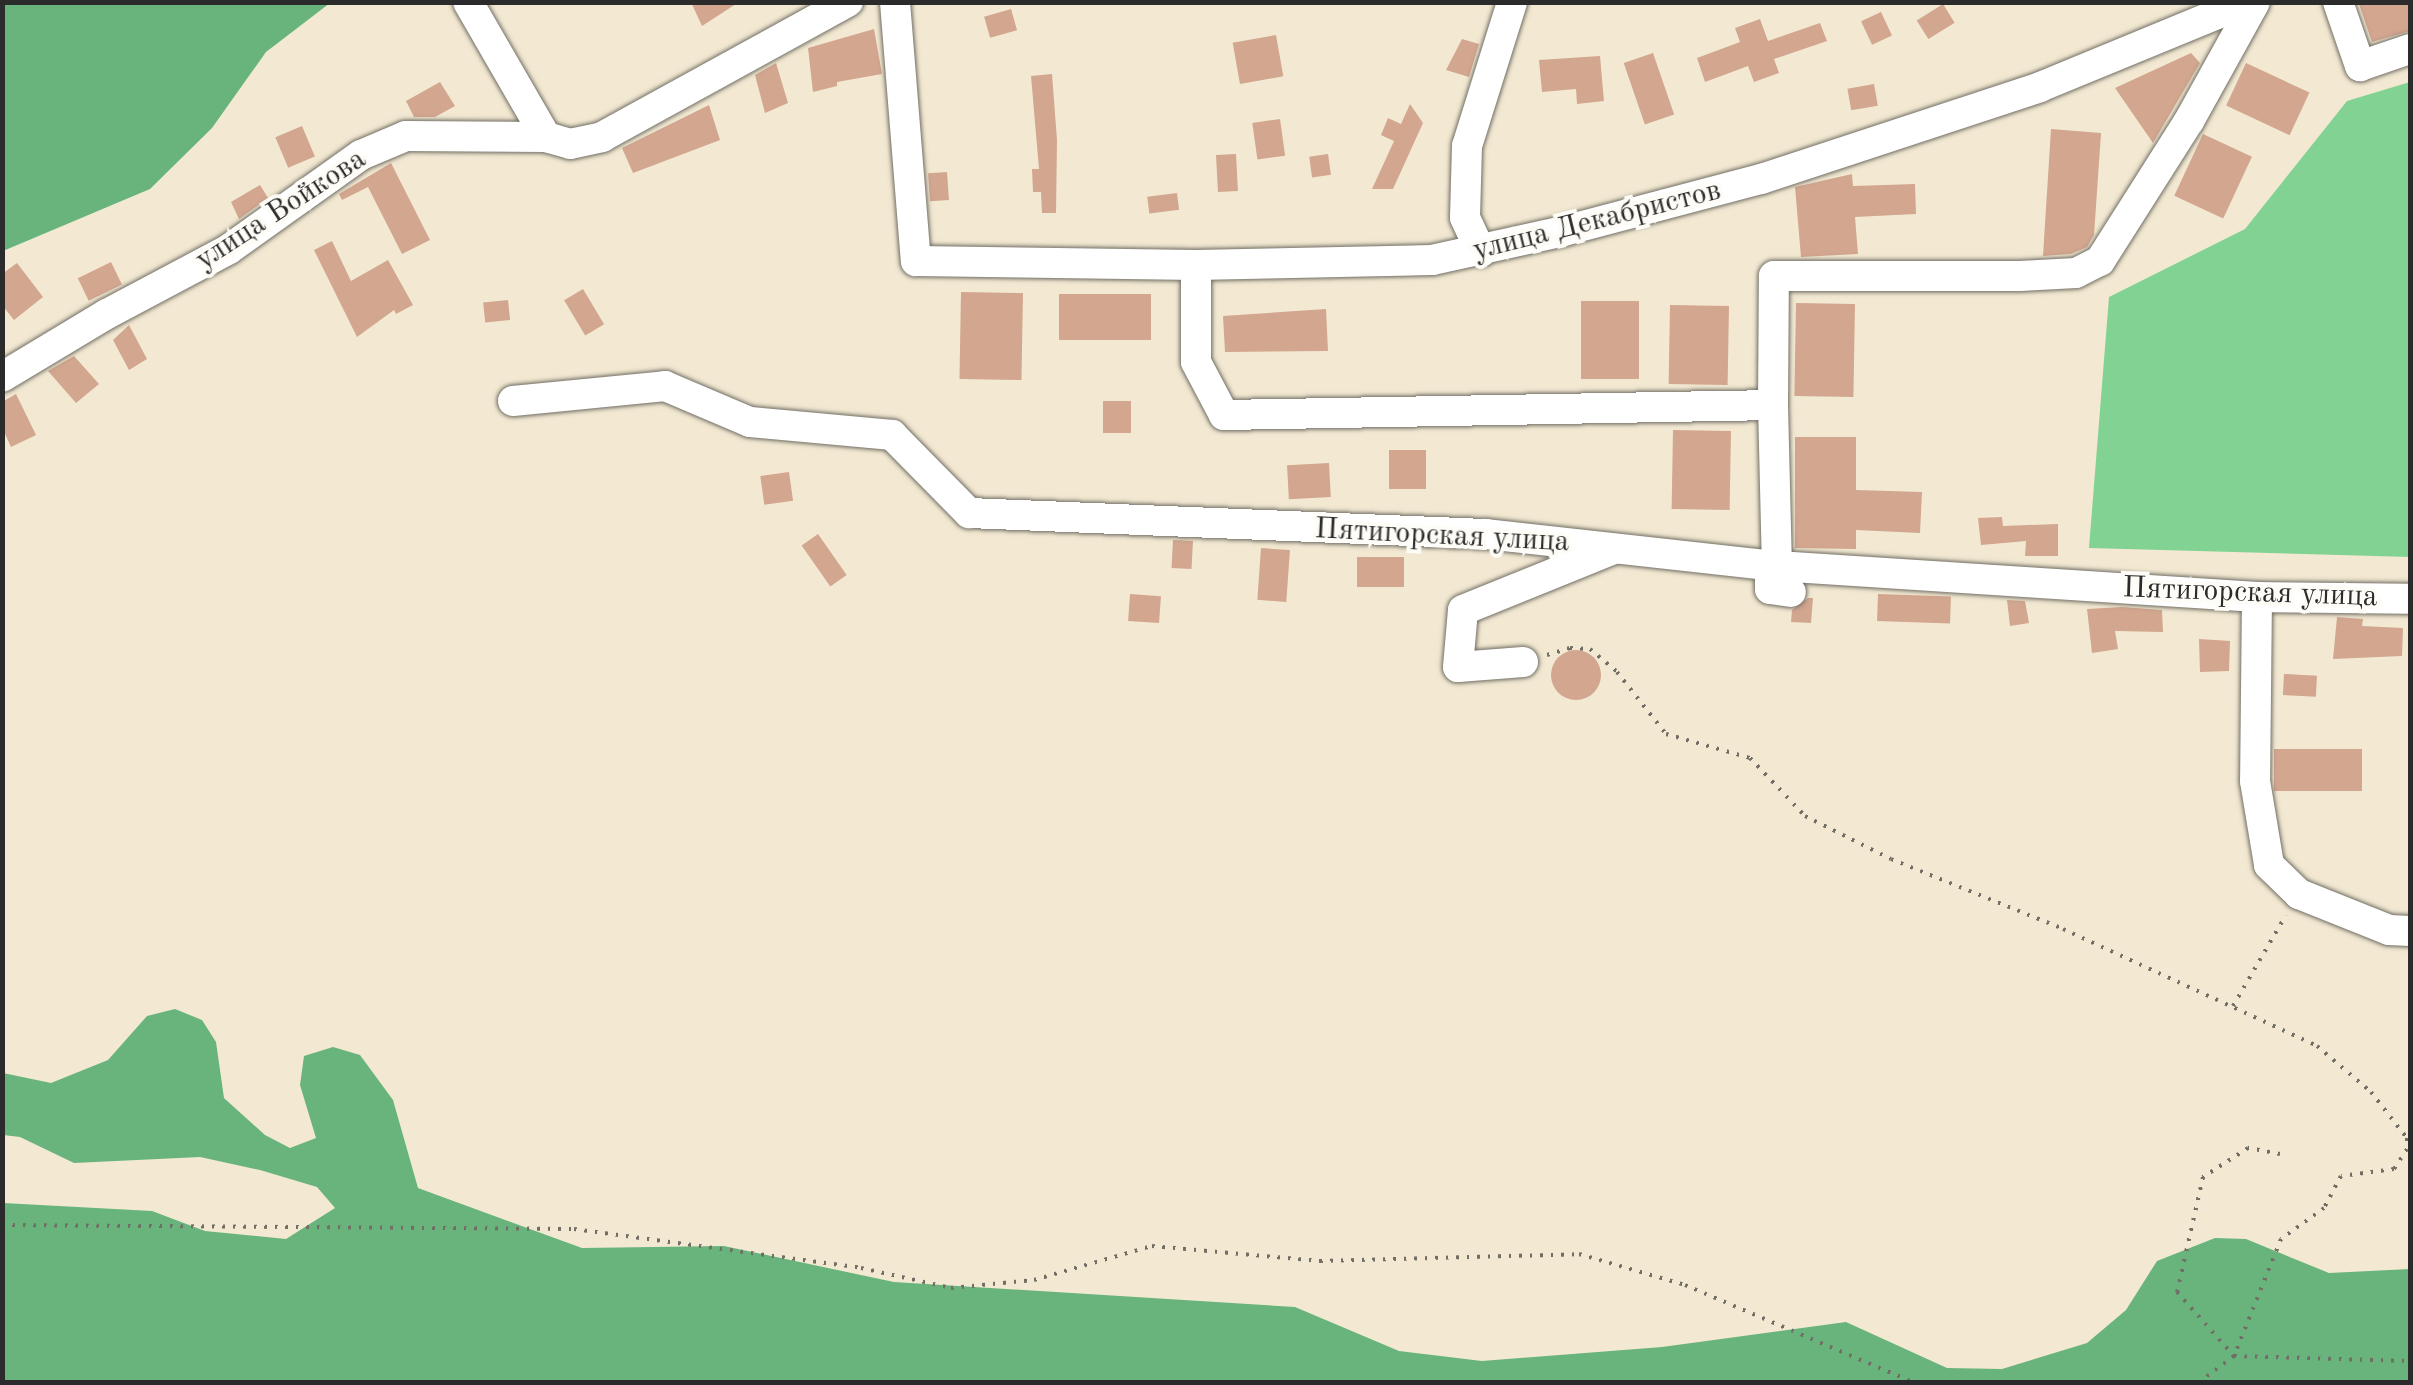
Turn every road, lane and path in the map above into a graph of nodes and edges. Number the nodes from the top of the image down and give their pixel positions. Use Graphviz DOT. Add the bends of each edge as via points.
graph roads {
  1 [pos="468,2"];
  2 [pos="848,2"];
  3 [pos="895,2"];
  4 [pos="1512,2"];
  5 [pos="2338,2"];
  6 [pos="2240,4"];
  7 [pos="2410,49"];
  8 [pos="546,136"];
  9 [pos="1480,252"];
  10 [pos="1196,265"];
  11 [pos="2,377"];
  12 [pos="514,401"];
  13 [pos="1773,405"];
  14 [pos="1617,548"];
  15 [pos="1779,574"];
  16 [pos="2257,597"];
  17 [pos="2410,598"];
  18 [pos="1523,662"];
  19 [pos="2299,894"];
  20 [pos="2410,931"];
  21 [pos="2232,1008"];
  22 [pos="2280,1154"];
  23 [pos="2,1225"];
  24 [pos="2234,1356"];
  25 [pos="2410,1360"];
  26 [pos="1912,1382"];
  27 [pos="2200,1382"];
  1 -- 8 [label="street"];
  2 -- 8 [label="street, улица Войкова" via="602,136 570,144"];
  3 -- 10 [label="street, улица Декабристов" via="916,261"];
  4 -- 9 [label="street" via="1467,146 1465,218"];
  5 -- 7 [label="street" via="2360,66"];
  6 -- 9 [label="street, улица Декабристов" via="2040,87 1780,173"];
  6 -- 13 [label="street" via="2188,120 2100,261 2076,274 1774,276"];
  8 -- 11 [label="street, улица Войкова" via="406,136 361,154 229,249"];
  9 -- 10 [label="street, улица Декабристов" via="1432,260"];
  10 -- 13 [label="street" via="1196,362 1224,414"];
  12 -- 14 [label="street, Пятигорская улица" via="665,386 750,422 892,435 969,514 1486,534"];
  13 -- 15 [label="street"];
  14 -- 15 [label="street, Пятигорская улица"];
  14 -- 18 [label="street" via="1464,610 1458,667"];
  15 -- 16 [label="street, Пятигорская улица"];
  16 -- 17 [label="street, Пятигорская улица"];
  16 -- 19 [label="street" via="2260,828 2269,865"];
  18 -- 21 [label="path" via="1570,648 1590,650 1617,672 1666,734 1750,758 1804,816"];
  19 -- 20 [label="street" via="2389,930"];
  19 -- 21 [label="path"];
  21 -- 24 [label="path" via="2318,1046 2371,1092 2407,1138 2394,1169 2341,1176 2324,1208 2281,1239"];
  22 -- 24 [label="path" via="2248,1148 2203,1177 2190,1226 2177,1292"];
  23 -- 26 [label="path" via="574,1229 861,1268 950,1288 1034,1280 1152,1246 1320,1261 1579,1254 1685,1285"];
  24 -- 25 [label="path"];
  24 -- 27 [label="path"];
}
